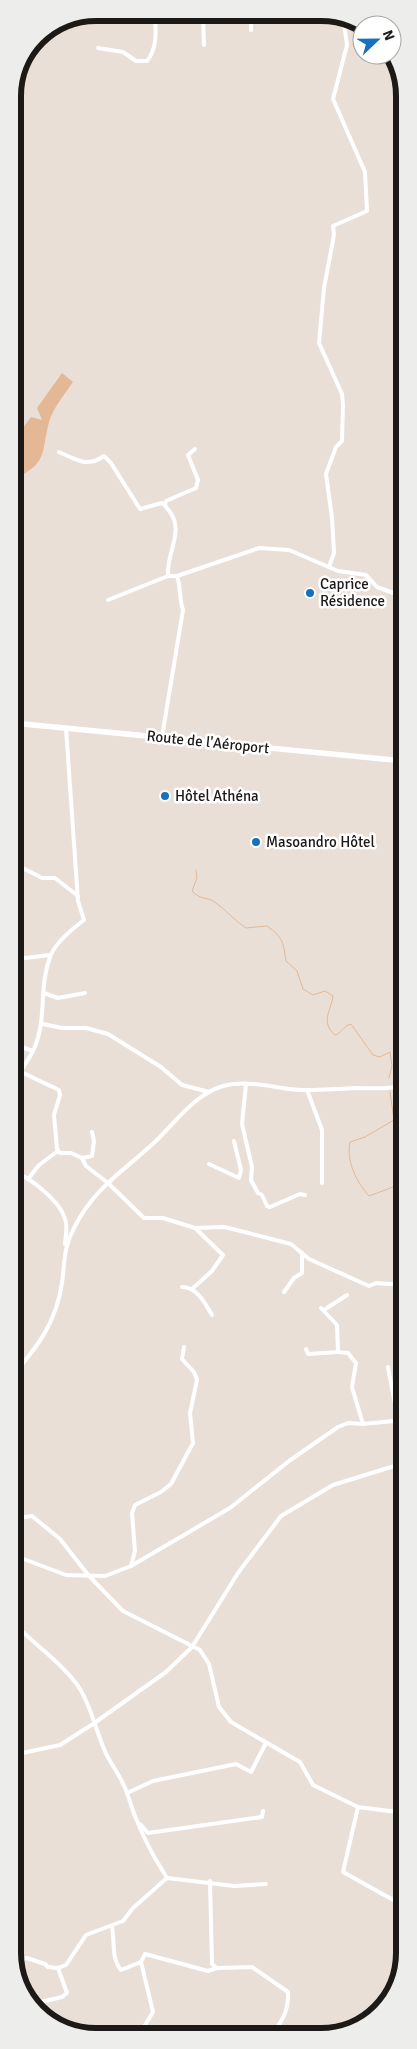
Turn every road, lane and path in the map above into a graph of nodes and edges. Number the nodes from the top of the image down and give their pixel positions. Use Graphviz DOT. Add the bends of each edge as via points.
graph roads {
  1 [pos="155,21"];
  2 [pos="203,21"];
  3 [pos="251,21"];
  4 [pos="344,25"];
  5 [pos="251,30"];
  6 [pos="204,45"];
  7 [pos="98,48"];
  8 [pos="195,449"];
  9 [pos="59,452"];
  10 [pos="165,506"];
  11 [pos="329,567"];
  12 [pos="168,576"];
  13 [pos="177,576"];
  14 [pos="396,594"];
  15 [pos="108,600"];
  16 [pos="21,724"];
  17 [pos="66,728"];
  18 [pos="162,735"];
  19 [pos="396,760"];
  20 [pos="21,868"];
  21 [pos="78,899"];
  22 [pos="50,956"];
  23 [pos="21,957"];
  24 [pos="44,993"];
  25 [pos="85,993"];
  26 [pos="43,1024"];
  27 [pos="21,1047"];
  28 [pos="33,1051"];
  29 [pos="21,1072"];
  30 [pos="246,1084"];
  31 [pos="396,1087"];
  32 [pos="308,1090"];
  33 [pos="210,1092"];
  34 [pos="92,1132"];
  35 [pos="234,1141"];
  36 [pos="58,1151"];
  37 [pos="82,1158"];
  38 [pos="209,1164"];
  39 [pos="241,1170"];
  40 [pos="250,1173"];
  41 [pos="21,1176"];
  42 [pos="28,1179"];
  43 [pos="108,1183"];
  44 [pos="322,1183"];
  45 [pos="305,1195"];
  46 [pos="195,1228"];
  47 [pos="64,1248"];
  48 [pos="302,1253"];
  49 [pos="396,1284"];
  50 [pos="182,1287"];
  51 [pos="192,1289"];
  52 [pos="284,1292"];
  53 [pos="347,1295"];
  54 [pos="212,1315"];
  55 [pos="184,1347"];
  56 [pos="306,1349"];
  57 [pos="338,1352"];
  58 [pos="21,1366"];
  59 [pos="388,1366"];
  60 [pos="396,1409"];
  61 [pos="396,1420"];
  62 [pos="363,1424"];
  63 [pos="396,1465"];
  64 [pos="21,1518"];
  65 [pos="21,1558"];
  66 [pos="131,1566"];
  67 [pos="89,1576"];
  68 [pos="21,1630"];
  69 [pos="192,1647"];
  70 [pos="94,1724"];
  71 [pos="266,1743"];
  72 [pos="21,1753"];
  73 [pos="127,1793"];
  74 [pos="358,1807"];
  75 [pos="264,1810"];
  76 [pos="396,1812"];
  77 [pos="137,1821"];
  78 [pos="167,1878"];
  79 [pos="210,1881"];
  80 [pos="266,1884"];
  81 [pos="396,1902"];
  82 [pos="112,1927"];
  83 [pos="22,1959"];
  84 [pos="141,1962"];
  85 [pos="58,1968"];
  86 [pos="217,1968"];
  87 [pos="40,2002"];
  88 [pos="143,2028"];
  89 [pos="277,2028"];
  1 -- 7 [label="street" via="152,55 147,61 136,61 123,52"];
  2 -- 6 [label="street"];
  3 -- 5 [label="street"];
  4 -- 11 [label="street" via="347,44 333,99 365,172 368,206 367,211 333,226 324,288 319,343 342,394 343,405 342,441 336,447 326,474 334,553"];
  8 -- 10 [label="street" via="188,455 198,480 196,488 166,502"];
  9 -- 10 [label="street" via="94,463 104,456 140,509 162,503"];
  10 -- 12 [label="street" via="177,531"];
  11 -- 13 [label="street" via="289,550 259,548"];
  11 -- 14 [label="street" via="366,575 377,588"];
  12 -- 13 [label="street"];
  12 -- 15 [label="street"];
  13 -- 18 [label="street" via="183,610"];
  16 -- 17 [label="main road, Route de l'Aéroport"];
  17 -- 18 [label="main road, Route de l'Aéroport"];
  17 -- 21 [label="street"];
  18 -- 19 [label="main road, Route de l'Aéroport"];
  20 -- 21 [label="street" via="42,878 55,878"];
  21 -- 22 [label="street" via="84,920 71,930"];
  22 -- 23 [label="street"];
  22 -- 24 [label="street"];
  24 -- 25 [label="street" via="58,998"];
  24 -- 26 [label="street"];
  26 -- 28 [label="street"];
  26 -- 33 [label="street" via="86,1028 108,1034 161,1067 182,1085"];
  27 -- 28 [label="street"];
  28 -- 29 [label="street"];
  29 -- 36 [label="street" via="59,1090 54,1116"];
  30 -- 32 [label="street"];
  30 -- 33 [label="street" via="223,1086"];
  30 -- 40 [label="street" via="242,1124 252,1168"];
  31 -- 32 [label="street" via="385,1090"];
  32 -- 44 [label="street" via="322,1130"];
  33 -- 43 [label="street" via="200,1097"];
  34 -- 37 [label="street" via="92,1156"];
  35 -- 39 [label="street"];
  36 -- 37 [label="street"];
  36 -- 42 [label="street" via="39,1165"];
  37 -- 43 [label="street" via="86,1166"];
  38 -- 39 [label="street" via="239,1178"];
  39 -- 40 [label="street"];
  40 -- 45 [label="street" via="267,1206"];
  41 -- 42 [label="street"];
  42 -- 47 [label="street" via="64,1215 67,1228"];
  43 -- 46 [label="street" via="144,1218 163,1218"];
  43 -- 47 [label="street" via="90,1200"];
  46 -- 48 [label="street" via="225,1227 291,1244"];
  46 -- 51 [label="street" via="223,1255 212,1271"];
  47 -- 58 [label="street" via="62,1283 53,1317 42,1341"];
  48 -- 49 [label="street" via="369,1286 376,1282"];
  48 -- 52 [label="street" via="302,1273"];
  50 -- 51 [label="street"];
  51 -- 54 [label="street"];
  53 -- 57 [label="street" via="322,1309 337,1325"];
  55 -- 66 [label="street" via="182,1359 197,1380 190,1413 193,1443 171,1484 135,1505 132,1513 135,1551"];
  56 -- 57 [label="street" via="308,1354"];
  57 -- 62 [label="street" via="348,1352 356,1363 352,1387"];
  59 -- 60 [label="street"];
  61 -- 62 [label="street"];
  62 -- 66 [label="street" via="348,1423 338,1427 230,1508"];
  63 -- 69 [label="street" via="333,1485 281,1516 238,1573"];
  64 -- 67 [label="street" via="32,1516 60,1539"];
  65 -- 67 [label="street" via="66,1575"];
  66 -- 67 [label="street" via="105,1576"];
  67 -- 69 [label="street" via="123,1610"];
  68 -- 70 [label="street" via="73,1679"];
  69 -- 70 [label="street" via="166,1672"];
  69 -- 71 [label="street" via="200,1650 209,1664 219,1707 231,1722"];
  70 -- 72 [label="street" via="60,1745"];
  70 -- 73 [label="street" via="108,1760"];
  71 -- 73 [label="street" via="251,1772 236,1764 153,1781"];
  71 -- 74 [label="street" via="300,1762 313,1785"];
  73 -- 77 [label="street"];
  74 -- 76 [label="street"];
  74 -- 81 [label="street" via="343,1872"];
  75 -- 77 [label="street" via="262,1817 148,1833"];
  77 -- 78 [label="street"];
  78 -- 79 [label="street"];
  78 -- 82 [label="street" via="123,1921"];
  79 -- 80 [label="street" via="234,1886"];
  79 -- 86 [label="street" via="211,1953 212,1964"];
  82 -- 84 [label="street" via="114,1959 119,1969"];
  82 -- 85 [label="street" via="86,1935 66,1965"];
  83 -- 85 [label="street"];
  84 -- 86 [label="street" via="145,1954 208,1971"];
  84 -- 88 [label="street" via="153,2012"];
  85 -- 87 [label="street" via="67,1994"];
  86 -- 89 [label="street" via="252,1967 288,1992 289,2006"];
}
